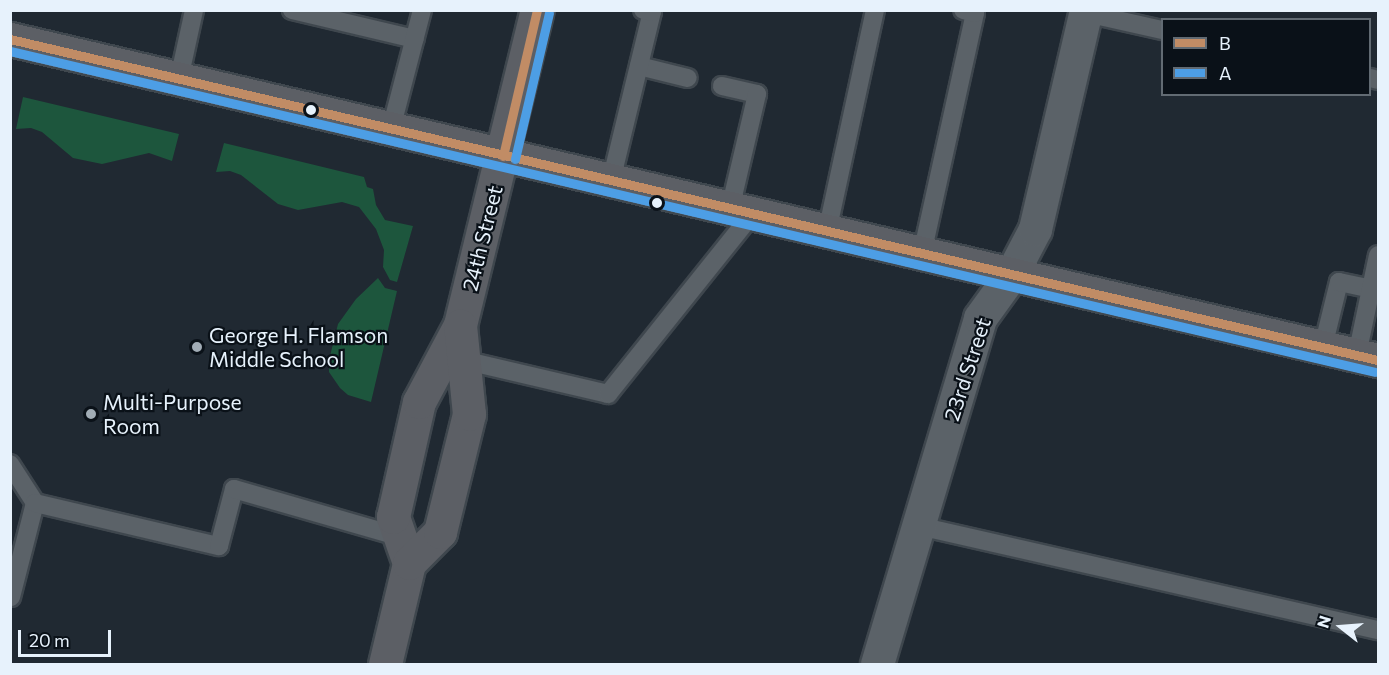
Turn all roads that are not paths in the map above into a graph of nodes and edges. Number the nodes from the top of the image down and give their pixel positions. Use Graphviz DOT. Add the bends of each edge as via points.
graph roads {
  1 [pos="194,10"];
  2 [pos="292,10"];
  3 [pos="422,10"];
  4 [pos="537,10"];
  5 [pos="643,10"];
  6 [pos="875,10"];
  7 [pos="963,10"];
  8 [pos="1086,12"];
  9 [pos="1161,30"];
  10 [pos="10,39"];
  11 [pos="415,39"];
  12 [pos="639,66"];
  13 [pos="688,78"];
  14 [pos="179,79"];
  15 [pos="722,86"];
  16 [pos="391,129"];
  17 [pos="503,156"];
  18 [pos="611,181"];
  19 [pos="741,212"];
  20 [pos="827,232"];
  21 [pos="922,254"];
  22 [pos="1378,255"];
  23 [pos="1011,275"];
  24 [pos="1371,289"];
  25 [pos="460,325"];
  26 [pos="1323,347"];
  27 [pos="1368,357"];
  28 [pos="463,360"];
  29 [pos="10,464"];
  30 [pos="35,502"];
  31 [pos="919,526"];
  32 [pos="404,550"];
  33 [pos="11,597"];
  34 [pos="1378,630"];
  35 [pos="385,664"];
  36 [pos="877,664"];
  1 -- 14 [label="lane"];
  2 -- 11 [label="lane"];
  3 -- 11 [label="lane"];
  4 -- 17 [label="main road, 24th Street"];
  5 -- 12 [label="lane" via="652,12"];
  6 -- 20 [label="lane"];
  7 -- 21 [label="lane" via="975,13"];
  8 -- 9 [label="lane"];
  8 -- 23 [label="street, 23rd Street" via="1035,229"];
  10 -- 14 [label="main road"];
  11 -- 16 [label="lane"];
  12 -- 13 [label="lane"];
  12 -- 18 [label="lane"];
  14 -- 16 [label="main road"];
  15 -- 19 [label="lane" via="757,94"];
  16 -- 17 [label="main road"];
  17 -- 18 [label="main road"];
  17 -- 25 [label="main road, 24th Street"];
  18 -- 19 [label="main road"];
  19 -- 20 [label="main road"];
  19 -- 28 [label="lane" via="608,394"];
  20 -- 21 [label="main road"];
  21 -- 23 [label="main road"];
  22 -- 24 [label="lane"];
  23 -- 26 [label="main road"];
  23 -- 31 [label="street, 23rd Street" via="980,318"];
  24 -- 26 [label="lane" via="1339,282"];
  24 -- 27 [label="lane"];
  25 -- 28 [label="main road, 24th Street"];
  25 -- 32 [label="main road, 24th Street" via="419,402 393,517"];
  26 -- 27 [label="main road"];
  28 -- 32 [label="main road, 24th Street" via="469,414 440,532"];
  29 -- 30 [label="lane"];
  30 -- 32 [label="lane" via="219,546 234,489"];
  30 -- 33 [label="lane"];
  31 -- 34 [label="lane"];
  31 -- 36 [label="street, 23rd Street"];
  32 -- 35 [label="main road, 24th Street"];
}
